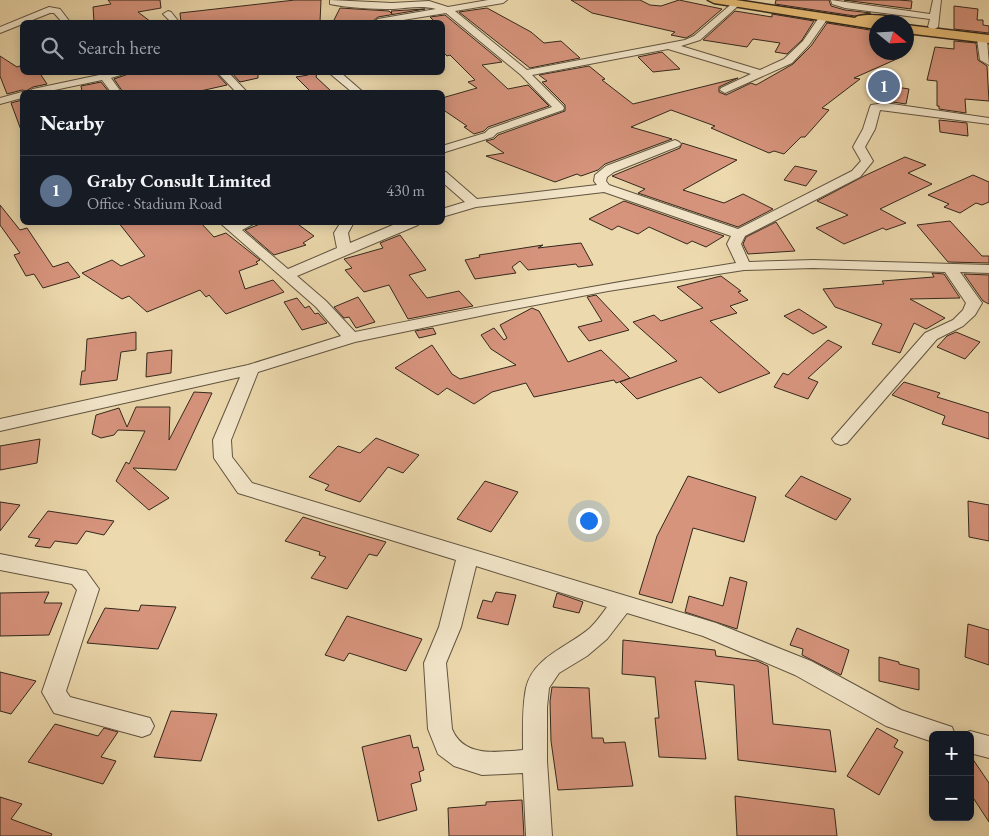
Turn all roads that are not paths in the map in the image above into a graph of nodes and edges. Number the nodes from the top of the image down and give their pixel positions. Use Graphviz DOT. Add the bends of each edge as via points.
graph roads {
  1 [pos="334,0"];
  2 [pos="503,0"];
  3 [pos="714,0"];
  4 [pos="835,0"];
  5 [pos="937,0"];
  6 [pos="739,2"];
  7 [pos="448,10"];
  8 [pos="168,14"];
  9 [pos="823,18"];
  10 [pos="869,18"];
  11 [pos="24,20"];
  12 [pos="64,20"];
  13 [pos="173,20"];
  14 [pos="390,20"];
  15 [pos="20,22"];
  16 [pos="934,22"];
  17 [pos="914,23"];
  18 [pos="869,24"];
  19 [pos="0,30"];
  20 [pos="914,30"];
  21 [pos="987,37"];
  22 [pos="670,46"];
  23 [pos="989,62"];
  24 [pos="525,73"];
  25 [pos="762,74"];
  26 [pos="104,75"];
  27 [pos="225,75"];
  28 [pos="337,75"];
  29 [pos="41,90"];
  30 [pos="115,90"];
  31 [pos="240,90"];
  32 [pos="356,90"];
  33 [pos="725,90"];
  34 [pos="20,96"];
  35 [pos="0,101"];
  36 [pos="989,121"];
  37 [pos="675,144"];
  38 [pos="445,149"];
  39 [pos="445,178"];
  40 [pos="605,188"];
  41 [pos="474,203"];
  42 [pos="445,212"];
  43 [pos="346,225"];
  44 [pos="406,225"];
  45 [pos="228,226"];
  46 [pos="739,234"];
  47 [pos="345,251"];
  48 [pos="744,266"];
  49 [pos="949,268"];
  50 [pos="989,270"];
  51 [pos="288,274"];
  52 [pos="351,338"];
  53 [pos="251,368"];
  54 [pos="0,425"];
  55 [pos="841,439"];
  56 [pos="468,555"];
  57 [pos="0,562"];
  58 [pos="622,604"];
  59 [pos="142,726"];
  60 [pos="931,731"];
  61 [pos="974,743"];
  62 [pos="989,747"];
  63 [pos="535,761"];
  64 [pos="539,836"];
  1 -- 7 [label="street" via="392,6 429,4"];
  2 -- 7 [label="street"];
  3 -- 6 [label="main road"];
  4 -- 16 [label="street" via="840,5"];
  5 -- 16 [label="street"];
  6 -- 9 [label="main road"];
  6 -- 10 [label="main road"];
  6 -- 22 [label="street" via="697,38"];
  7 -- 14 [label="street"];
  7 -- 24 [label="street"];
  8 -- 13 [label="street"];
  9 -- 18 [label="main road"];
  9 -- 25 [label="street" via="795,56"];
  11 -- 12 [label="street" via="49,10 57,11"];
  15 -- 19 [label="street"];
  16 -- 17 [label="main road"];
  16 -- 21 [label="main road"];
  20 -- 21 [label="main road"];
  21 -- 23 [label="street" via="985,60"];
  22 -- 24 [label="street"];
  22 -- 25 [label="street"];
  24 -- 38 [label="street" via="559,108"];
  25 -- 33 [label="street"];
  26 -- 29 [label="street"];
  26 -- 30 [label="street"];
  27 -- 31 [label="street"];
  28 -- 32 [label="street"];
  34 -- 35 [label="street"];
  36 -- 46 [label="street" via="874,107 859,147 867,162 856,174"];
  37 -- 40 [label="street" via="601,174 600,181"];
  39 -- 41 [label="street"];
  40 -- 41 [label="street"];
  40 -- 46 [label="street"];
  41 -- 42 [label="street"];
  43 -- 47 [label="street" via="341,233"];
  44 -- 47 [label="street"];
  45 -- 51 [label="street"];
  46 -- 48 [label="street" via="734,244"];
  47 -- 51 [label="street"];
  48 -- 49 [label="street" via="813,264"];
  48 -- 52 [label="street" via="598,289"];
  49 -- 50 [label="street"];
  49 -- 55 [label="street" via="974,303 970,312 958,323 932,336"];
  51 -- 52 [label="street"];
  52 -- 53 [label="street"];
  53 -- 54 [label="street"];
  53 -- 56 [label="street" via="222,440 223,458 245,488"];
  56 -- 58 [label="street"];
  56 -- 63 [label="street" via="450,627 435,663 440,729 447,746 463,758 482,764"];
  57 -- 59 [label="street" via="78,578 88,589 54,692 62,706"];
  58 -- 60 [label="street" via="708,630 794,664 894,718"];
  58 -- 63 [label="street" via="600,633 551,666 538,686"];
  61 -- 62 [label="street"];
  63 -- 64 [label="street"];
}
